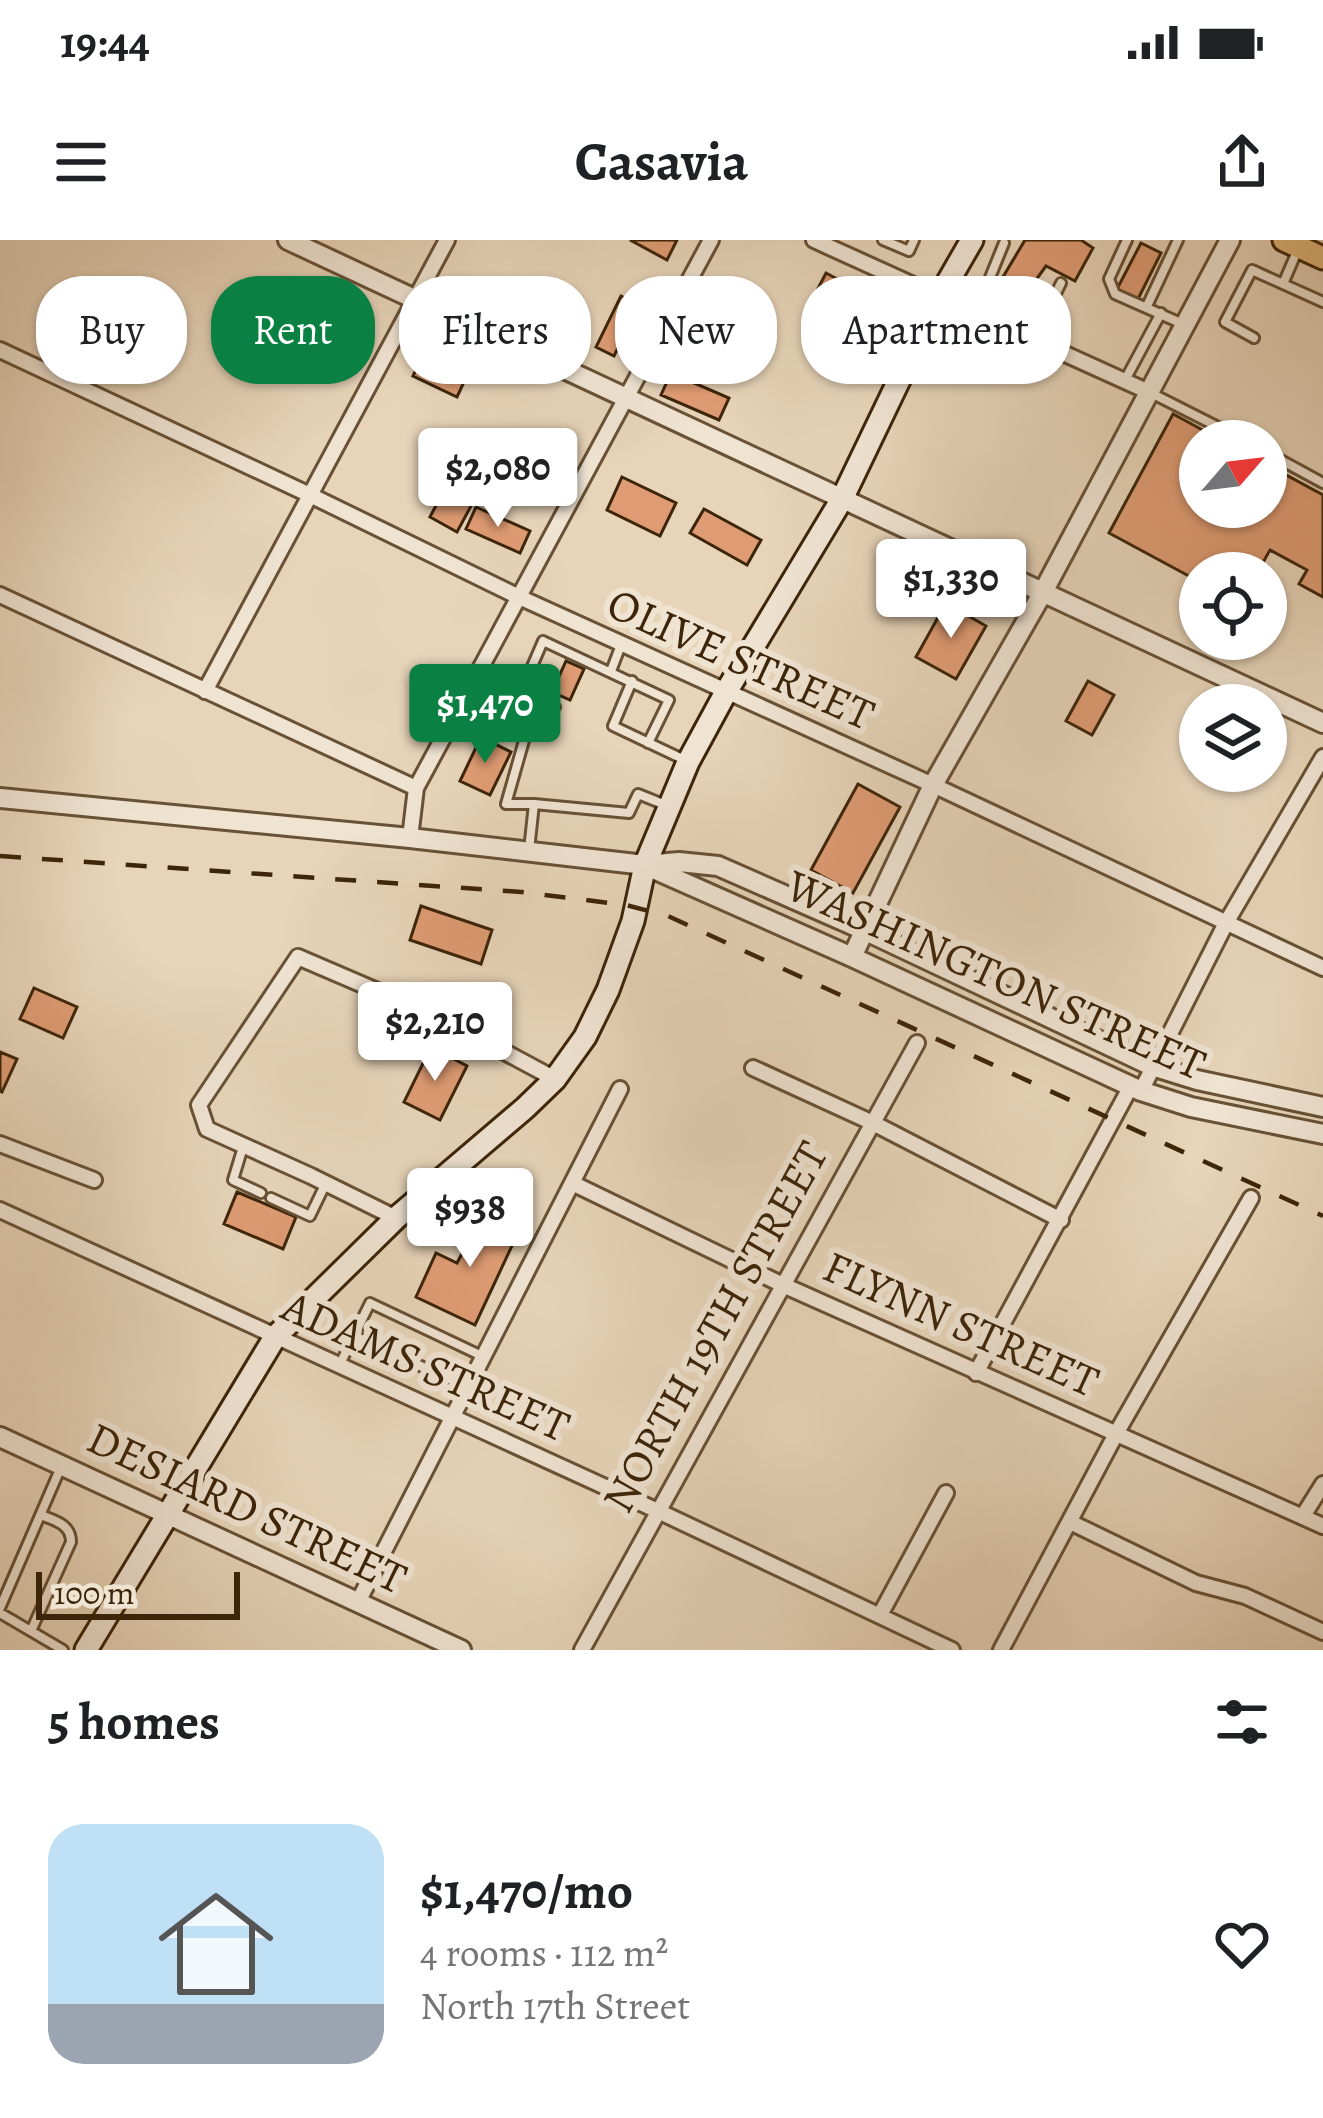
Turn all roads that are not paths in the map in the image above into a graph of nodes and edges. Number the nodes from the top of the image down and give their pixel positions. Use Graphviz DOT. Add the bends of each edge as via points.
graph roads {
  1 [pos="288,240"];
  2 [pos="447,240"];
  3 [pos="711,240"];
  4 [pos="814,240"];
  5 [pos="884,240"];
  6 [pos="914,240"];
  7 [pos="1126,240"];
  8 [pos="1178,240"];
  9 [pos="1230,240"];
  10 [pos="1003,241"];
  11 [pos="964,243"];
  12 [pos="1301,247"];
  13 [pos="427,276"];
  14 [pos="891,276"];
  15 [pos="948,276"];
  16 [pos="990,276"];
  17 [pos="1283,284"];
  18 [pos="399,292"];
  19 [pos="1323,302"];
  20 [pos="1148,306"];
  21 [pos="1161,313"];
  22 [pos="1184,325"];
  23 [pos="399,329"];
  24 [pos="1254,338"];
  25 [pos="0,350"];
  26 [pos="1071,358"];
  27 [pos="591,382"];
  28 [pos="1124,382"];
  29 [pos="897,384"];
  30 [pos="1149,392"];
  31 [pos="626,398"];
  32 [pos="1204,420"];
  33 [pos="1287,463"];
  34 [pos="1323,483"];
  35 [pos="310,495"];
  36 [pos="842,499"];
  37 [pos="1042,592"];
  38 [pos="0,595"];
  39 [pos="519,597"];
  40 [pos="622,644"];
  41 [pos="611,671"];
  42 [pos="632,681"];
  43 [pos="205,691"];
  44 [pos="726,692"];
  45 [pos="462,702"];
  46 [pos="555,707"];
  47 [pos="1323,723"];
  48 [pos="648,743"];
  49 [pos="1323,757"];
  50 [pos="688,762"];
  51 [pos="933,785"];
  52 [pos="416,788"];
  53 [pos="0,798"];
  54 [pos="534,804"];
  55 [pos="670,807"];
  56 [pos="410,838"];
  57 [pos="529,852"];
  58 [pos="645,865"];
  59 [pos="1226,923"];
  60 [pos="864,930"];
  61 [pos="852,957"];
  62 [pos="1323,968"];
  63 [pos="917,1042"];
  64 [pos="1152,1066"];
  65 [pos="753,1068"];
  66 [pos="555,1079"];
  67 [pos="620,1089"];
  68 [pos="1136,1089"];
  69 [pos="1323,1107"];
  70 [pos="873,1123"];
  71 [pos="1323,1134"];
  72 [pos="0,1144"];
  73 [pos="244,1146"];
  74 [pos="94,1180"];
  75 [pos="326,1183"];
  76 [pos="572,1183"];
  77 [pos="261,1193"];
  78 [pos="272,1198"];
  79 [pos="1251,1198"];
  80 [pos="0,1210"];
  81 [pos="396,1218"];
  82 [pos="1060,1220"];
  83 [pos="783,1286"];
  84 [pos="354,1336"];
  85 [pos="275,1337"];
  86 [pos="483,1356"];
  87 [pos="339,1366"];
  88 [pos="976,1373"];
  89 [pos="468,1388"];
  90 [pos="453,1417"];
  91 [pos="1117,1432"];
  92 [pos="0,1436"];
  93 [pos="62,1465"];
  94 [pos="1323,1484"];
  95 [pos="946,1493"];
  96 [pos="658,1511"];
  97 [pos="167,1514"];
  98 [pos="40,1515"];
  99 [pos="1303,1516"];
  100 [pos="1070,1522"];
  101 [pos="1323,1526"];
  102 [pos="358,1602"];
  103 [pos="0,1611"];
  104 [pos="880,1615"];
  105 [pos="31,1631"];
  106 [pos="1323,1632"];
  107 [pos="63,1650"];
  108 [pos="86,1650"];
  109 [pos="460,1650"];
  110 [pos="582,1650"];
  111 [pos="952,1650"];
  112 [pos="1001,1650"];
  1 -- 18 [label="street"];
  2 -- 13 [label="street"];
  3 -- 31 [label="street"];
  4 -- 14 [label="street"];
  5 -- 6 [label="lane" via="909,251"];
  7 -- 20 [label="lane" via="1109,279 1115,294"];
  8 -- 20 [label="lane"];
  9 -- 22 [label="street"];
  10 -- 16 [label="lane"];
  11 -- 15 [label="main road"];
  12 -- 17 [label="lane"];
  17 -- 19 [label="lane"];
  17 -- 24 [label="lane" via="1252,270 1225,322"];
  20 -- 21 [label="lane"];
  21 -- 22 [label="lane"];
  21 -- 28 [label="lane"];
  22 -- 30 [label="street"];
  23 -- 35 [label="street"];
  25 -- 35 [label="street, OLIVE STREET"];
  26 -- 28 [label="street"];
  27 -- 31 [label="street"];
  28 -- 30 [label="street"];
  29 -- 36 [label="main road"];
  30 -- 32 [label="lane"];
  30 -- 37 [label="street"];
  31 -- 36 [label="street"];
  31 -- 39 [label="street"];
  33 -- 34 [label="lane"];
  35 -- 39 [label="street, OLIVE STREET"];
  35 -- 43 [label="street"];
  36 -- 37 [label="street"];
  36 -- 44 [label="main road"];
  37 -- 47 [label="street"];
  37 -- 51 [label="street"];
  38 -- 43 [label="street"];
  39 -- 40 [label="street, OLIVE STREET"];
  39 -- 45 [label="street"];
  40 -- 41 [label="lane"];
  40 -- 44 [label="street, OLIVE STREET"];
  41 -- 42 [label="lane"];
  41 -- 46 [label="lane" via="543,641 521,692"];
  42 -- 48 [label="lane" via="613,726"];
  42 -- 48 [label="lane" via="669,700"];
  43 -- 52 [label="street"];
  44 -- 50 [label="main road"];
  44 -- 51 [label="street, OLIVE STREET"];
  45 -- 52 [label="street"];
  45 -- 54 [label="lane" via="515,724 525,737 506,804"];
  48 -- 50 [label="lane"];
  49 -- 59 [label="street"];
  50 -- 55 [label="main road"];
  51 -- 59 [label="street, OLIVE STREET"];
  51 -- 60 [label="street"];
  52 -- 56 [label="street"];
  53 -- 56 [label="street, WASHINGTON STREET"];
  54 -- 55 [label="lane" via="628,813 638,794"];
  54 -- 57 [label="lane"];
  55 -- 58 [label="main road"];
  56 -- 57 [label="street, WASHINGTON STREET"];
  57 -- 58 [label="street, WASHINGTON STREET"];
  58 -- 60 [label="street, WASHINGTON STREET" via="718,866"];
  58 -- 61 [label="street, WASHINGTON STREET"];
  58 -- 66 [label="main road" via="608,990"];
  59 -- 62 [label="street, OLIVE STREET"];
  59 -- 64 [label="street"];
  60 -- 61 [label="street"];
  60 -- 64 [label="street, WASHINGTON STREET"];
  61 -- 68 [label="street, WASHINGTON STREET"];
  63 -- 70 [label="street, NORTH 19TH STREET"];
  64 -- 68 [label="street"];
  64 -- 69 [label="street, WASHINGTON STREET"];
  65 -- 70 [label="street"];
  66 -- 73 [label="street" via="298,957 200,1106 207,1130"];
  66 -- 81 [label="main road"];
  67 -- 76 [label="street"];
  68 -- 71 [label="street, WASHINGTON STREET"];
  68 -- 82 [label="street"];
  70 -- 82 [label="street"];
  70 -- 83 [label="street, NORTH 19TH STREET"];
  72 -- 74 [label="street"];
  73 -- 75 [label="street"];
  73 -- 77 [label="lane" via="233,1180"];
  75 -- 78 [label="lane" via="310,1216"];
  75 -- 81 [label="street"];
  76 -- 83 [label="street, FLYNN STREET"];
  76 -- 86 [label="street"];
  79 -- 91 [label="street"];
  80 -- 85 [label="street, ADAMS STREET"];
  81 -- 85 [label="main road"];
  82 -- 88 [label="street"];
  83 -- 88 [label="street, FLYNN STREET"];
  83 -- 96 [label="street, NORTH 19TH STREET"];
  84 -- 86 [label="lane" via="370,1303"];
  84 -- 87 [label="lane"];
  84 -- 89 [label="lane"];
  85 -- 87 [label="street, ADAMS STREET"];
  85 -- 97 [label="main road"];
  86 -- 89 [label="street"];
  87 -- 90 [label="street, ADAMS STREET"];
  88 -- 91 [label="street, FLYNN STREET"];
  89 -- 90 [label="street"];
  90 -- 96 [label="street, ADAMS STREET"];
  90 -- 102 [label="street"];
  91 -- 99 [label="street, FLYNN STREET"];
  91 -- 100 [label="street"];
  92 -- 93 [label="street, DESIARD STREET"];
  93 -- 97 [label="street, DESIARD STREET"];
  93 -- 98 [label="lane"];
  94 -- 99 [label="street"];
  95 -- 104 [label="street"];
  96 -- 104 [label="street, ADAMS STREET"];
  96 -- 110 [label="street, NORTH 19TH STREET"];
  97 -- 102 [label="street, DESIARD STREET"];
  97 -- 108 [label="main road"];
  98 -- 103 [label="lane"];
  98 -- 105 [label="lane" via="65,1526 71,1542"];
  99 -- 101 [label="street, FLYNN STREET"];
  100 -- 106 [label="street"];
  100 -- 112 [label="street"];
  102 -- 109 [label="street, DESIARD STREET"];
  103 -- 105 [label="lane"];
  104 -- 111 [label="street, ADAMS STREET"];
  105 -- 107 [label="lane"];
}
